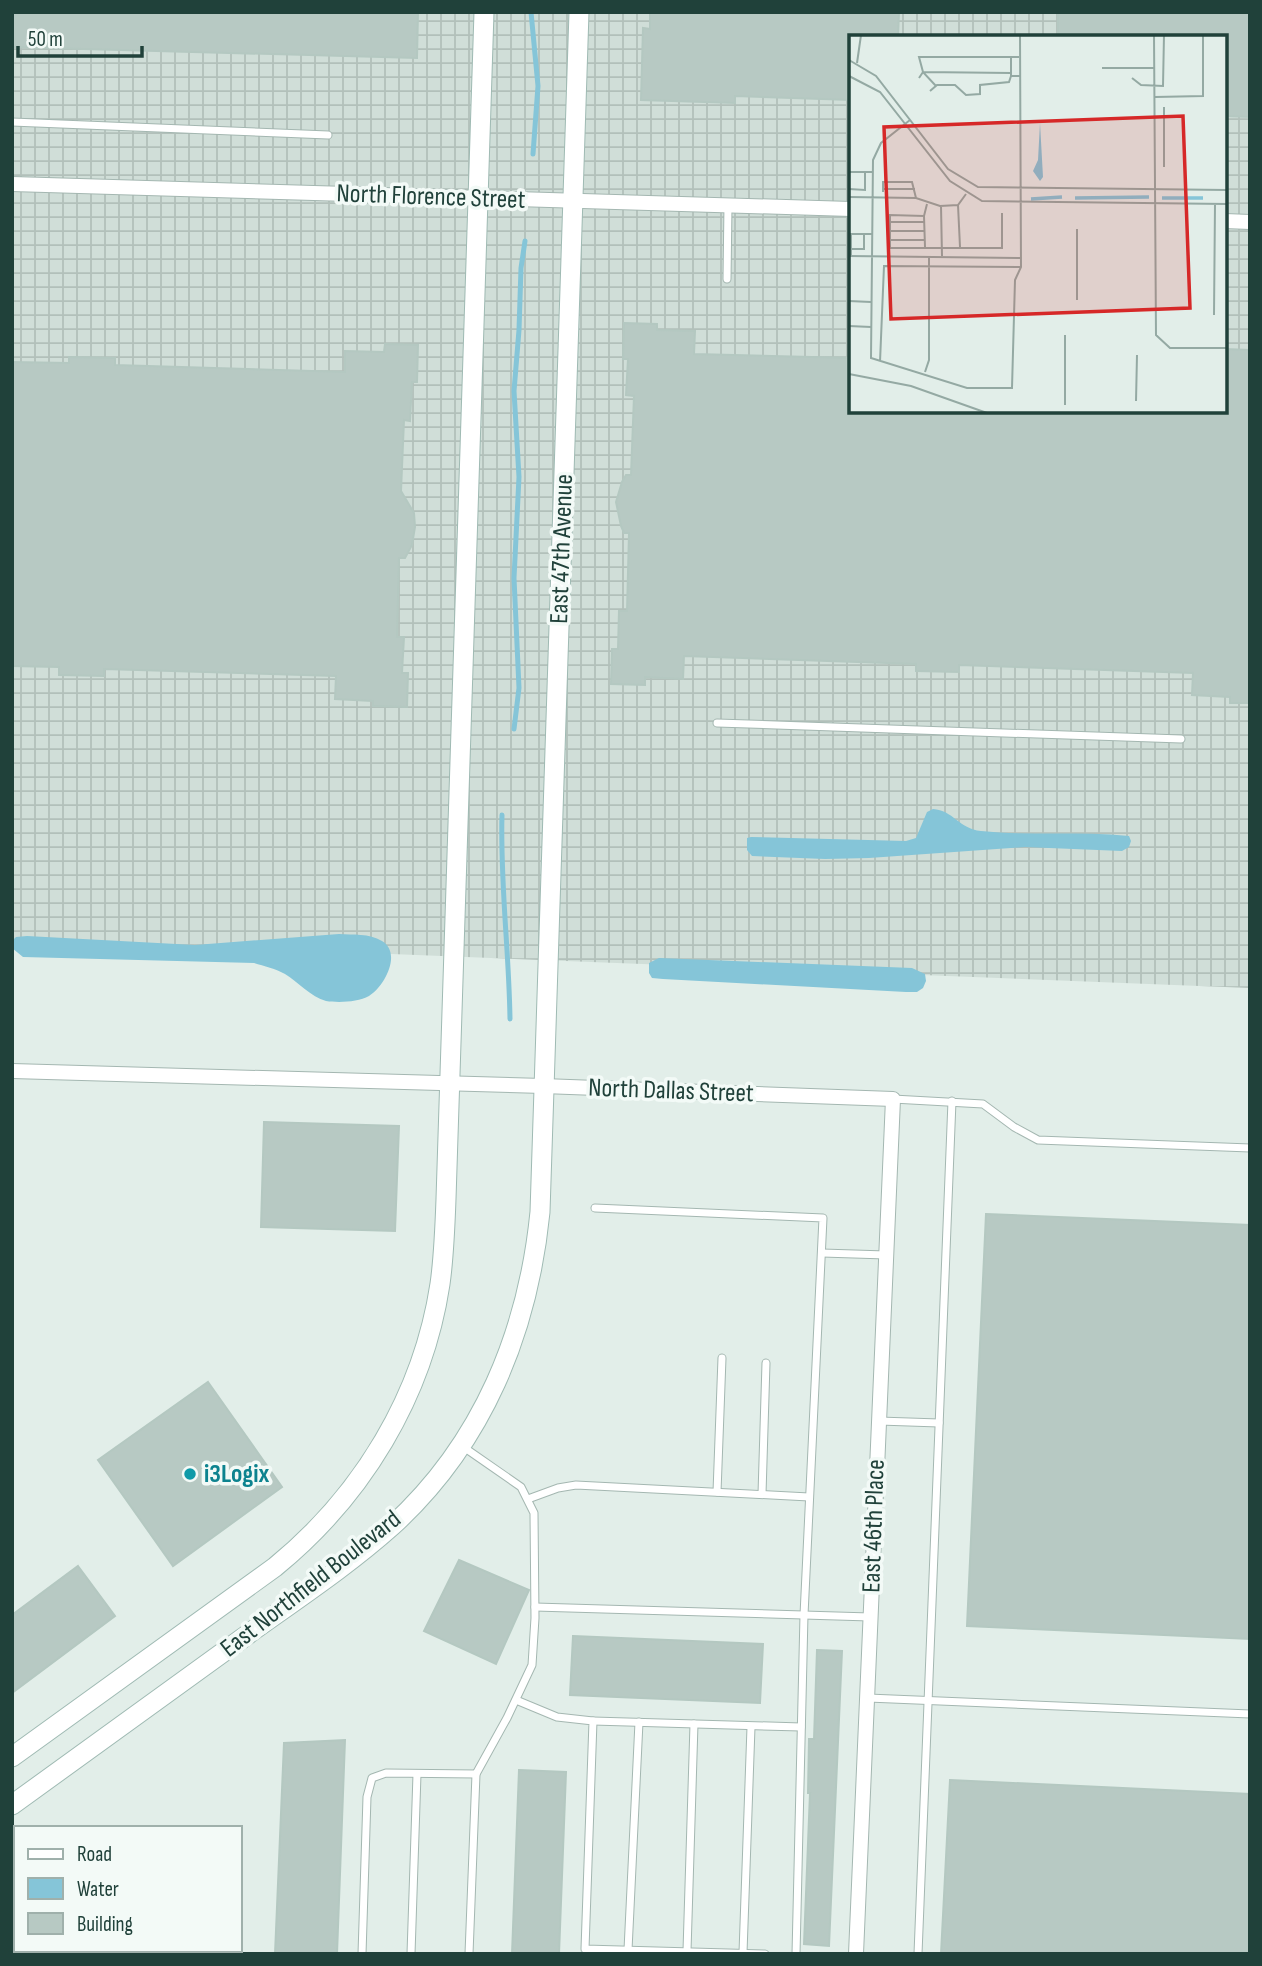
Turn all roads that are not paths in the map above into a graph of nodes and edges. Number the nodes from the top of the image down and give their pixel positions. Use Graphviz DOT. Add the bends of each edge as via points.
graph roads {
  1 [pos="484,12"];
  2 [pos="579,12"];
  3 [pos="12,122"];
  4 [pos="328,135"];
  5 [pos="12,184"];
  6 [pos="478,199"];
  7 [pos="573,202"];
  8 [pos="728,205"];
  9 [pos="849,209"];
  10 [pos="1227,221"];
  11 [pos="1250,222"];
  12 [pos="727,279"];
  13 [pos="717,723"];
  14 [pos="1181,739"];
  15 [pos="12,1071"];
  16 [pos="450,1084"];
  17 [pos="543,1086"];
  18 [pos="893,1099"];
  19 [pos="952,1101"];
  20 [pos="1250,1148"];
  21 [pos="596,1208"];
  22 [pos="822,1253"];
  23 [pos="886,1255"];
  24 [pos="722,1358"];
  25 [pos="766,1363"];
  26 [pos="879,1420"];
  27 [pos="939,1423"];
  28 [pos="461,1445"];
  29 [pos="717,1492"];
  30 [pos="762,1494"];
  31 [pos="809,1497"];
  32 [pos="528,1499"];
  33 [pos="535,1606"];
  34 [pos="804,1615"];
  35 [pos="870,1617"];
  36 [pos="867,1698"];
  37 [pos="516,1700"];
  38 [pos="928,1700"];
  39 [pos="1250,1714"];
  40 [pos="593,1721"];
  41 [pos="639,1722"];
  42 [pos="694,1724"];
  43 [pos="751,1727"];
  44 [pos="801,1727"];
  45 [pos="12,1757"];
  46 [pos="417,1774"];
  47 [pos="476,1774"];
  48 [pos="12,1805"];
  49 [pos="628,1950"];
  50 [pos="584,1951"];
  51 [pos="687,1951"];
  52 [pos="743,1953"];
  53 [pos="362,1954"];
  54 [pos="411,1954"];
  55 [pos="469,1954"];
  56 [pos="765,1954"];
  57 [pos="796,1954"];
  58 [pos="856,1954"];
  59 [pos="918,1954"];
  1 -- 6 [label="main road"];
  2 -- 7 [label="main road, East 47th Avenue"];
  3 -- 4 [label="lane"];
  5 -- 6 [label="street, North Florence Street"];
  6 -- 7 [label="street, North Florence Street"];
  6 -- 16 [label="main road"];
  7 -- 8 [label="street, North Florence Street"];
  7 -- 17 [label="main road, East 47th Avenue"];
  8 -- 9 [label="street, North Florence Street"];
  8 -- 12 [label="lane"];
  10 -- 11 [label="street"];
  13 -- 14 [label="lane"];
  15 -- 16 [label="street, North Dallas Street"];
  16 -- 17 [label="street, North Dallas Street"];
  16 -- 45 [label="main road, East Northfield Boulevard" via="443,1253 435,1312 409,1391 374,1457 336,1508 275,1567"];
  17 -- 18 [label="street, North Dallas Street"];
  17 -- 28 [label="main road, East Northfield Boulevard" via="540,1212 526,1297 514,1342 489,1400"];
  18 -- 19 [label="lane"];
  18 -- 23 [label="street, East 46th Place"];
  19 -- 20 [label="lane" via="983,1104 1038,1140"];
  19 -- 27 [label="lane"];
  21 -- 22 [label="lane" via="823,1218"];
  22 -- 23 [label="lane"];
  22 -- 31 [label="lane"];
  23 -- 26 [label="street, East 46th Place"];
  24 -- 29 [label="lane"];
  25 -- 30 [label="lane"];
  26 -- 27 [label="lane"];
  26 -- 35 [label="street, East 46th Place"];
  27 -- 38 [label="lane"];
  28 -- 32 [label="lane" via="521,1487"];
  28 -- 48 [label="main road, East Northfield Boulevard" via="438,1477 371,1544"];
  29 -- 30 [label="lane"];
  29 -- 32 [label="lane" via="576,1485"];
  30 -- 31 [label="lane"];
  31 -- 34 [label="lane"];
  32 -- 33 [label="lane" via="534,1513"];
  33 -- 34 [label="lane"];
  33 -- 37 [label="lane" via="532,1665"];
  34 -- 35 [label="lane"];
  34 -- 44 [label="lane"];
  35 -- 36 [label="street, East 46th Place"];
  36 -- 38 [label="lane"];
  36 -- 58 [label="street, East 46th Place"];
  37 -- 40 [label="lane" via="557,1717"];
  37 -- 47 [label="lane"];
  38 -- 39 [label="lane"];
  38 -- 59 [label="lane"];
  40 -- 41 [label="lane"];
  40 -- 50 [label="lane"];
  41 -- 42 [label="lane"];
  41 -- 49 [label="lane"];
  42 -- 43 [label="lane"];
  42 -- 51 [label="lane"];
  43 -- 44 [label="lane"];
  43 -- 52 [label="lane"];
  44 -- 57 [label="lane"];
  46 -- 47 [label="lane"];
  46 -- 53 [label="lane" via="386,1773 372,1779 369,1788"];
  46 -- 54 [label="lane"];
  47 -- 55 [label="lane"];
  49 -- 50 [label="lane"];
  49 -- 51 [label="lane"];
  51 -- 52 [label="lane"];
  52 -- 56 [label="lane"];
}
